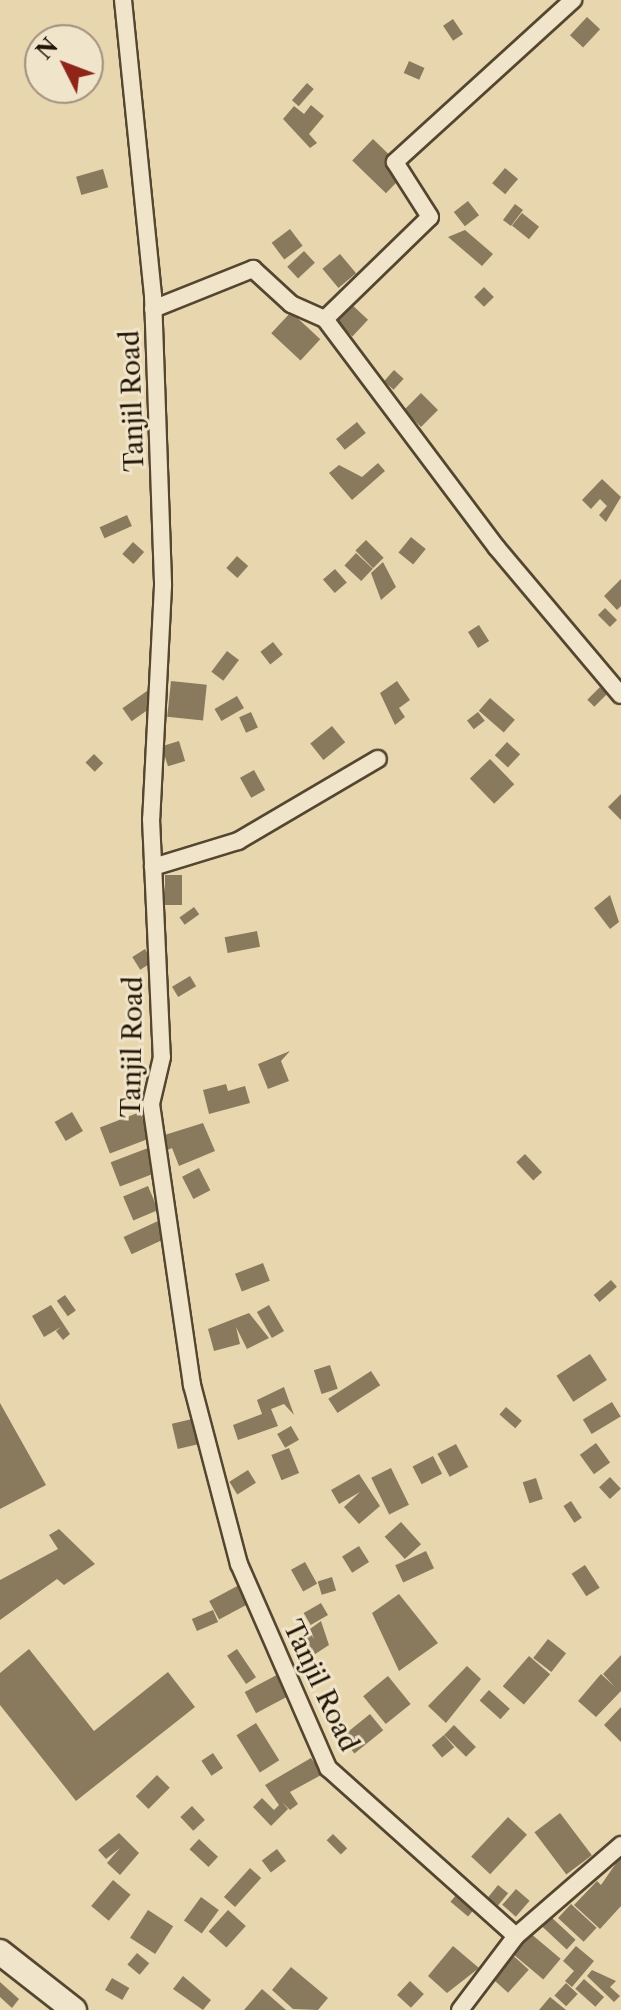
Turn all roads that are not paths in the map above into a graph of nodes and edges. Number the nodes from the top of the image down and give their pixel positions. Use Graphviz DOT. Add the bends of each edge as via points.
graph roads {
  1 [pos="123,0"];
  2 [pos="573,0"];
  3 [pos="153,309"];
  4 [pos="325,319"];
  5 [pos="621,695"];
  6 [pos="378,759"];
  7 [pos="153,867"];
  8 [pos="621,1845"];
  9 [pos="516,1936"];
  10 [pos="0,1952"];
  11 [pos="74,2010"];
  12 [pos="460,2010"];
  1 -- 3 [label="street, Tanjil Road"];
  2 -- 4 [label="street" via="395,162 430,217"];
  3 -- 4 [label="street" via="253,269 291,304"];
  3 -- 7 [label="street, Tanjil Road" via="163,586"];
  4 -- 5 [label="street" via="497,548"];
  6 -- 7 [label="street" via="238,841"];
  7 -- 9 [label="street, Tanjil Road" via="162,1057 151,1104 192,1385 239,1564 328,1768"];
  8 -- 9 [label="street"];
  9 -- 12 [label="street"];
  10 -- 11 [label="main road"];
}
